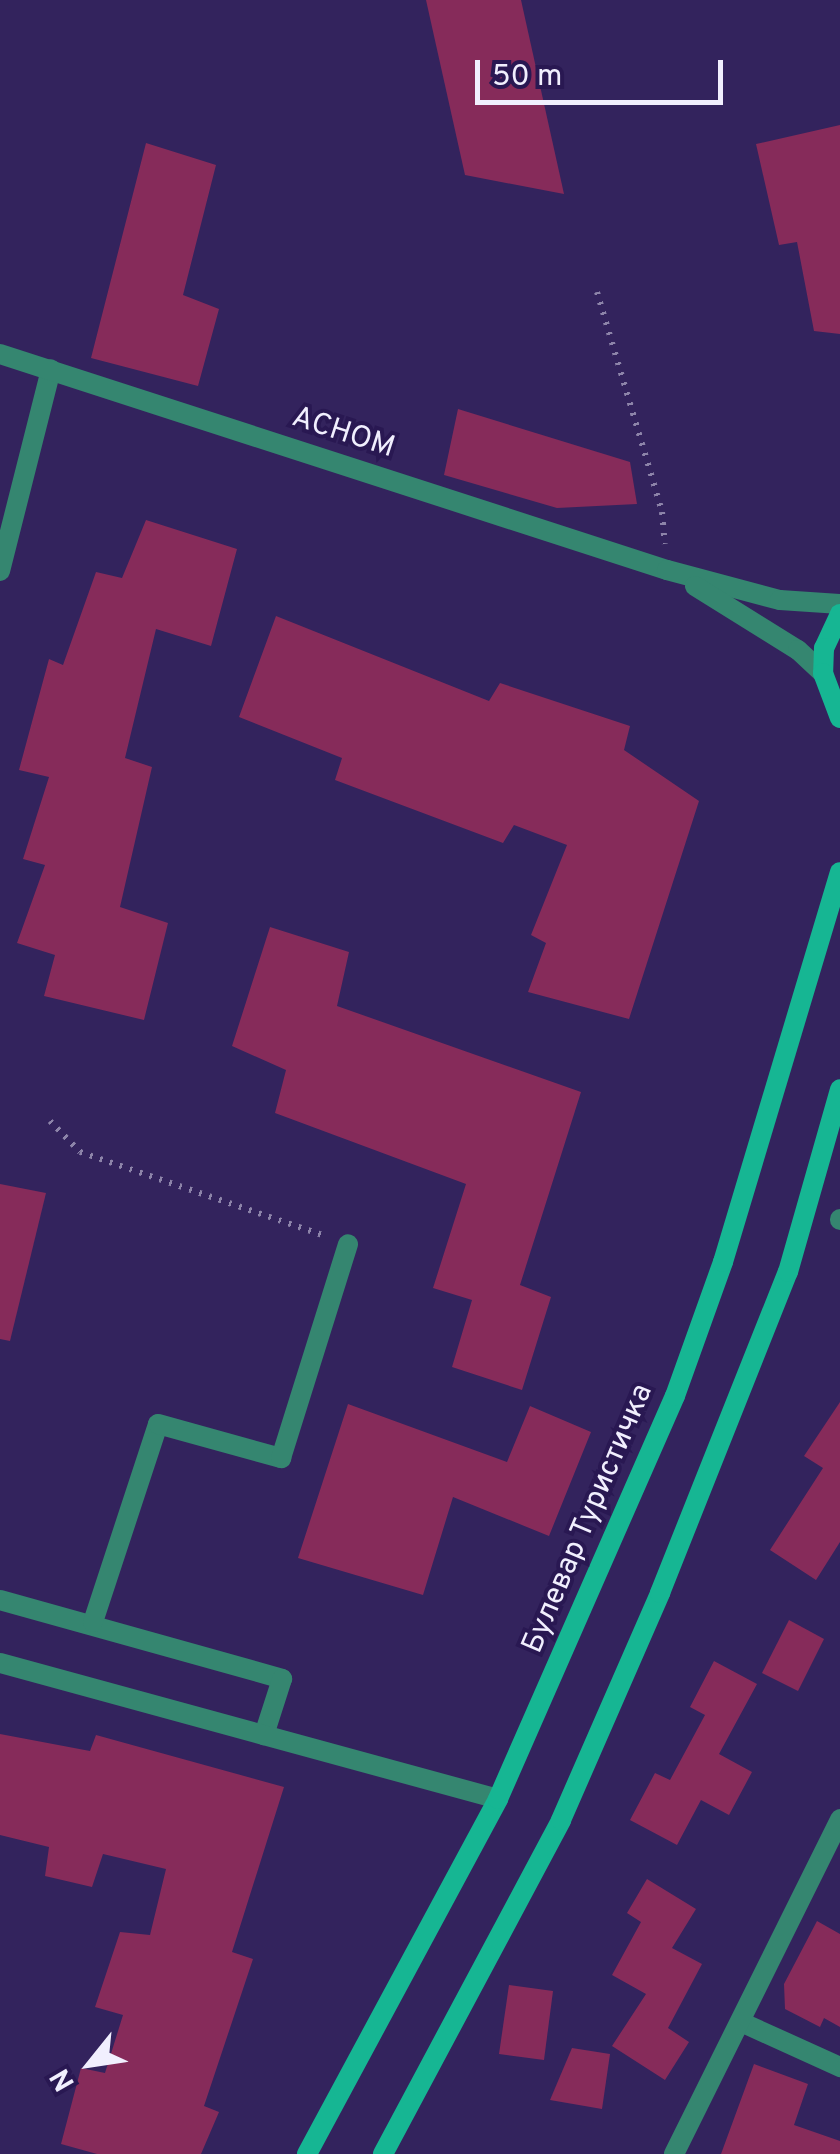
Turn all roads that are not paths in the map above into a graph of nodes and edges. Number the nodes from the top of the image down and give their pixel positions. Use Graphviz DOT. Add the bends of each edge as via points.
graph roads {
  1 [pos="0,354"];
  2 [pos="51,369"];
  3 [pos="667,570"];
  4 [pos="0,571"];
  5 [pos="840,604"];
  6 [pos="840,614"];
  7 [pos="823,674"];
  8 [pos="840,718"];
  9 [pos="840,872"];
  10 [pos="840,1089"];
  11 [pos="348,1244"];
  12 [pos="0,1600"];
  13 [pos="93,1622"];
  14 [pos="0,1664"];
  15 [pos="264,1735"];
  16 [pos="498,1799"];
  17 [pos="840,1819"];
  18 [pos="743,2023"];
  19 [pos="840,2067"];
  20 [pos="307,2154"];
  21 [pos="383,2154"];
  22 [pos="674,2154"];
  1 -- 2 [label="street, АСНОМ"];
  2 -- 3 [label="street, АСНОМ"];
  2 -- 4 [label="street"];
  3 -- 5 [label="street, АСНОМ" via="780,600"];
  3 -- 7 [label="street, АСНОМ" via="744,613"];
  6 -- 7 [label="main road" via="824,648"];
  7 -- 8 [label="main road"];
  9 -- 16 [label="main road, Булевар Туристичка" via="724,1262 675,1396"];
  10 -- 21 [label="main road" via="788,1272 562,1820"];
  11 -- 13 [label="street" via="281,1458 158,1424"];
  12 -- 13 [label="street"];
  13 -- 15 [label="street" via="282,1679"];
  14 -- 15 [label="street"];
  15 -- 16 [label="street"];
  16 -- 20 [label="main road, Булевар Туристичка"];
  17 -- 18 [label="street"];
  18 -- 19 [label="street"];
  18 -- 22 [label="street"];
}
